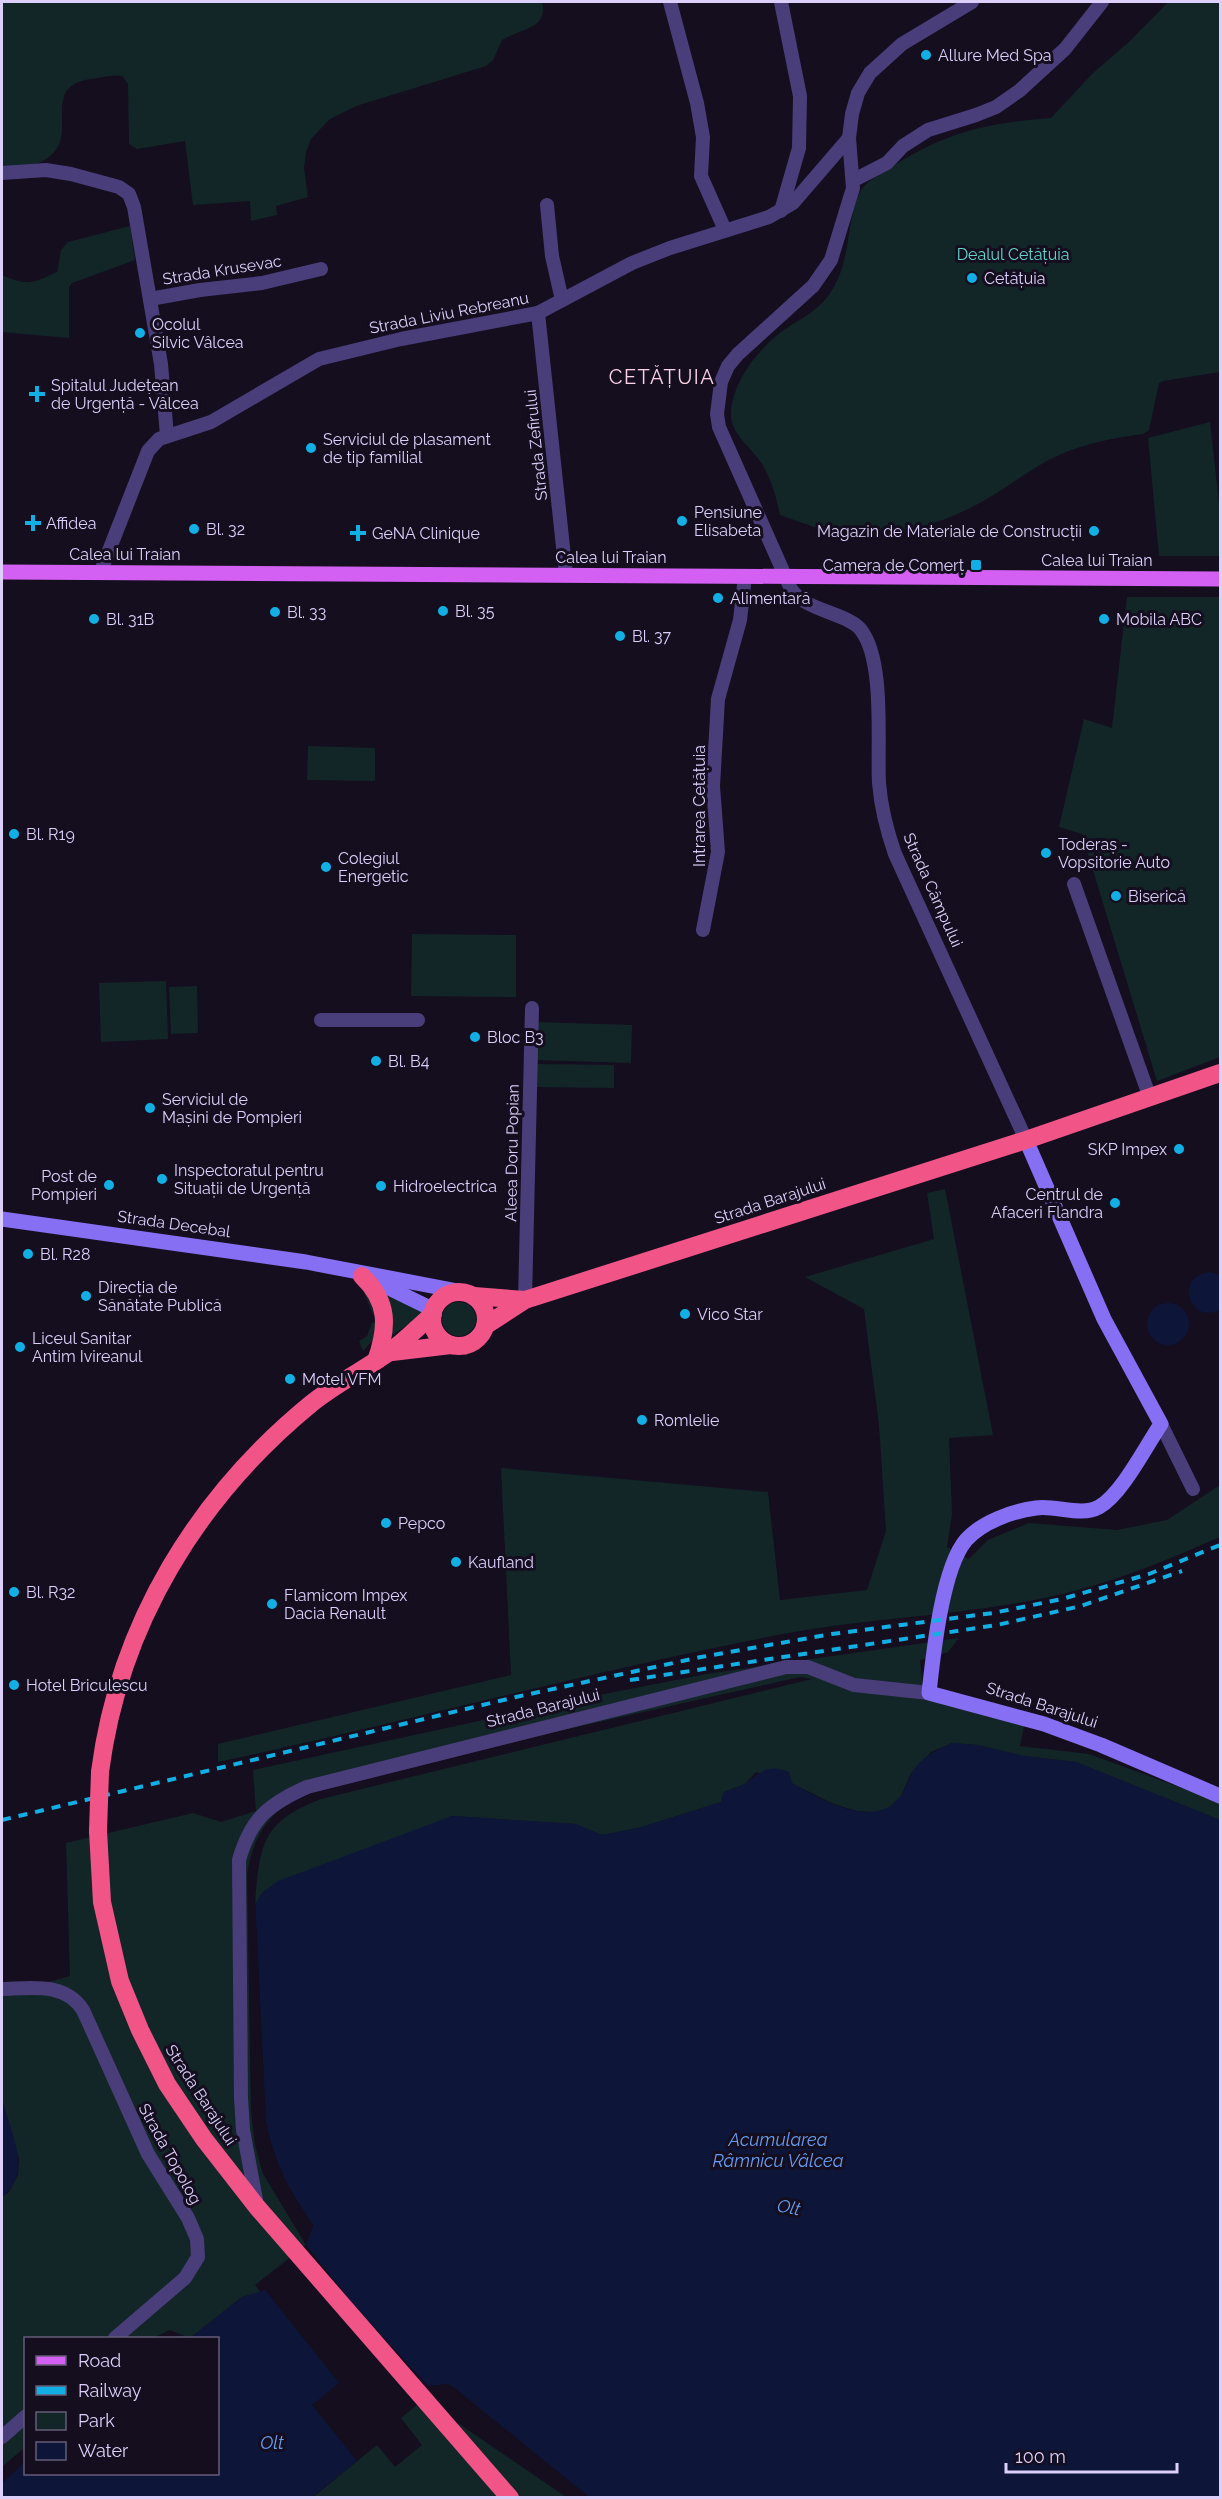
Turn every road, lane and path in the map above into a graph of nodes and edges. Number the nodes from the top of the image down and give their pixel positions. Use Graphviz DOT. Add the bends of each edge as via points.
graph roads {
  1 [pos="670,2"];
  2 [pos="781,2"];
  3 [pos="972,2"];
  4 [pos="1102,2"];
  5 [pos="849,138"];
  6 [pos="2,173"];
  7 [pos="854,180"];
  8 [pos="547,204"];
  9 [pos="781,211"];
  10 [pos="724,230"];
  11 [pos="321,269"];
  12 [pos="150,299"];
  13 [pos="562,300"];
  14 [pos="538,313"];
  15 [pos="167,436"];
  16 [pos="101,571"];
  17 [pos="2,572"];
  18 [pos="566,574"];
  19 [pos="745,576"];
  20 [pos="786,576"];
  21 [pos="1221,579"];
  22 [pos="1074,884"];
  23 [pos="704,930"];
  24 [pos="532,1008"];
  25 [pos="321,1020"];
  26 [pos="418,1020"];
  27 [pos="1221,1073"];
  28 [pos="1150,1098"];
  29 [pos="1026,1140"];
  30 [pos="2,1218"];
  31 [pos="340,1269"];
  32 [pos="362,1276"];
  33 [pos="468,1294"];
  34 [pos="525,1300"];
  35 [pos="434,1312"];
  36 [pos="485,1326"];
  37 [pos="451,1345"];
  38 [pos="383,1356"];
  39 [pos="1161,1424"];
  40 [pos="1193,1489"];
  41 [pos="929,1694"];
  42 [pos="1221,1796"];
  43 [pos="2,1989"];
  44 [pos="257,2207"];
  45 [pos="116,2337"];
  46 [pos="24,2418"];
  47 [pos="2,2437"];
  48 [pos="510,2498"];
  1 -- 10 [label="street" via="697,103 703,137 701,176"];
  2 -- 9 [label="street" via="800,96 799,148"];
  3 -- 5 [label="street" via="902,44 870,73 858,93"];
  4 -- 7 [label="street" via="1065,50 1019,91 976,115 928,130 903,146 887,163"];
  5 -- 7 [label="street"];
  5 -- 9 [label="street, Strada Liviu Rebreanu" via="793,203"];
  6 -- 12 [label="street, Strada Krusevac" via="58,171 124,190 134,207"];
  7 -- 20 [label="street" via="840,237 824,273 738,354 728,366 717,398 722,435"];
  8 -- 13 [label="street" via="552,256"];
  9 -- 10 [label="street, Strada Liviu Rebreanu"];
  10 -- 13 [label="street, Strada Liviu Rebreanu" via="632,263"];
  11 -- 12 [label="street, Strada Krusevac" via="262,283"];
  12 -- 15 [label="street" via="163,375"];
  13 -- 14 [label="street, Strada Liviu Rebreanu"];
  14 -- 15 [label="street, Strada Liviu Rebreanu" via="338,352 304,366 211,422"];
  14 -- 18 [label="street, Strada Zefirului"];
  15 -- 16 [label="street, Strada Liviu Rebreanu" via="148,451"];
  16 -- 17 [label="main road, Calea lui Traian"];
  16 -- 18 [label="main road, Calea lui Traian"];
  18 -- 19 [label="main road, Calea lui Traian"];
  19 -- 20 [label="main road, Calea lui Traian"];
  19 -- 23 [label="street, Intrarea Cetățuia" via="740,620 718,699 713,786 718,852"];
  20 -- 21 [label="main road, Calea lui Traian"];
  20 -- 29 [label="street, Strada Câmpului" via="800,599 860,628 871,650 876,671 879,785 885,823 895,854"];
  22 -- 28 [label="street"];
  24 -- 34 [label="street, Aleea Doru Popian"];
  25 -- 26 [label="street"];
  27 -- 28 [label="highway, Strada Barajului"];
  28 -- 29 [label="highway, Strada Barajului"];
  29 -- 34 [label="highway, Strada Barajului"];
  29 -- 39 [label="street" via="1104,1319"];
  30 -- 31 [label="street, Strada Decebal"];
  31 -- 32 [label="street, Strada Decebal"];
  31 -- 33 [label="street, Strada Decebal"];
  32 -- 35 [label="street, Strada Decebal" via="408,1295"];
  32 -- 38 [label="highway" via="378,1294 385,1311"];
  33 -- 34 [label="highway, Strada Barajului"];
  33 -- 35 [label="highway" via="446,1296"];
  33 -- 36 [label="highway" via="484,1309"];
  34 -- 36 [label="highway, Strada Barajului"];
  35 -- 37 [label="highway" via="438,1336"];
  35 -- 38 [label="highway, Strada Barajului"];
  36 -- 37 [label="highway" via="470,1344"];
  37 -- 38 [label="highway, Strada Barajului"];
  38 -- 44 [label="highway, Strada Barajului, bridge" via="316,1400 264,1445 225,1486 182,1545 131,1646 109,1717 100,1772 98,1831 107,1927 120,1981 152,2055 179,2103"];
  39 -- 40 [label="street"];
  39 -- 41 [label="street" via="1120,1485 1100,1506 1085,1510 1051,1507 1022,1511 988,1524 967,1539 957,1557 943,1603"];
  41 -- 42 [label="street, Strada Barajului" via="1044,1724"];
  41 -- 44 [label="street, Strada Barajului" via="854,1685 808,1667 786,1667 307,1787 273,1803 255,1822 239,1860 241,2098"];
  43 -- 45 [label="street, Strada Topolog" via="62,1990 74,1996 148,2154 197,2239 198,2257 185,2278"];
  44 -- 48 [label="highway, Strada Barajului"];
  46 -- 47 [label="street"];
}
